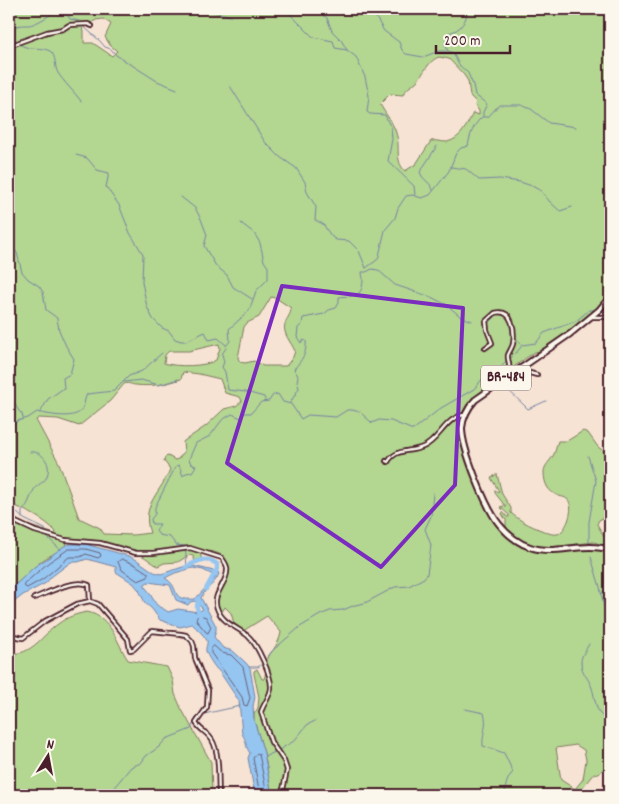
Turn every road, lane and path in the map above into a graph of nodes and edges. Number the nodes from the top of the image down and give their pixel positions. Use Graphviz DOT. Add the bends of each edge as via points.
graph roads {
  1 [pos="92,26"];
  2 [pos="9,46"];
  3 [pos="610,297"];
  4 [pos="591,317"];
  5 [pos="610,317"];
  6 [pos="486,348"];
  7 [pos="537,375"];
  8 [pos="501,381"];
  9 [pos="465,415"];
  10 [pos="386,461"];
  11 [pos="9,519"];
  12 [pos="610,550"];
  13 [pos="34,598"];
  14 [pos="90,601"];
  15 [pos="9,635"];
  16 [pos="219,795"];
  17 [pos="282,795"];
  1 -- 2 [label="street" via="69,25"];
  3 -- 4 [label="main road, BR-484"];
  4 -- 5 [label="street"];
  4 -- 8 [label="main road, BR-484"];
  6 -- 8 [label="street" via="492,343 486,321 495,313 504,313 512,321 513,344 507,356 510,367"];
  7 -- 8 [label="street" via="526,372 514,381"];
  8 -- 9 [label="main road, BR-484" via="475,400"];
  9 -- 10 [label="street" via="456,417 430,444 397,453"];
  9 -- 12 [label="main road" via="463,435 474,472 494,516 512,537 537,549 593,546"];
  11 -- 17 [label="street" via="65,540 100,543 136,554 186,548 222,558 227,568 216,606 220,616 256,644 270,678 271,690 260,712 271,742 287,770"];
  13 -- 14 [label="street" via="82,583 89,585"];
  14 -- 15 [label="street" via="77,604 45,621 23,638"];
  14 -- 16 [label="street" via="98,604 128,639 130,650 152,631 186,635 192,640 194,658 208,690 207,707 197,719 197,724 215,746"];
}
